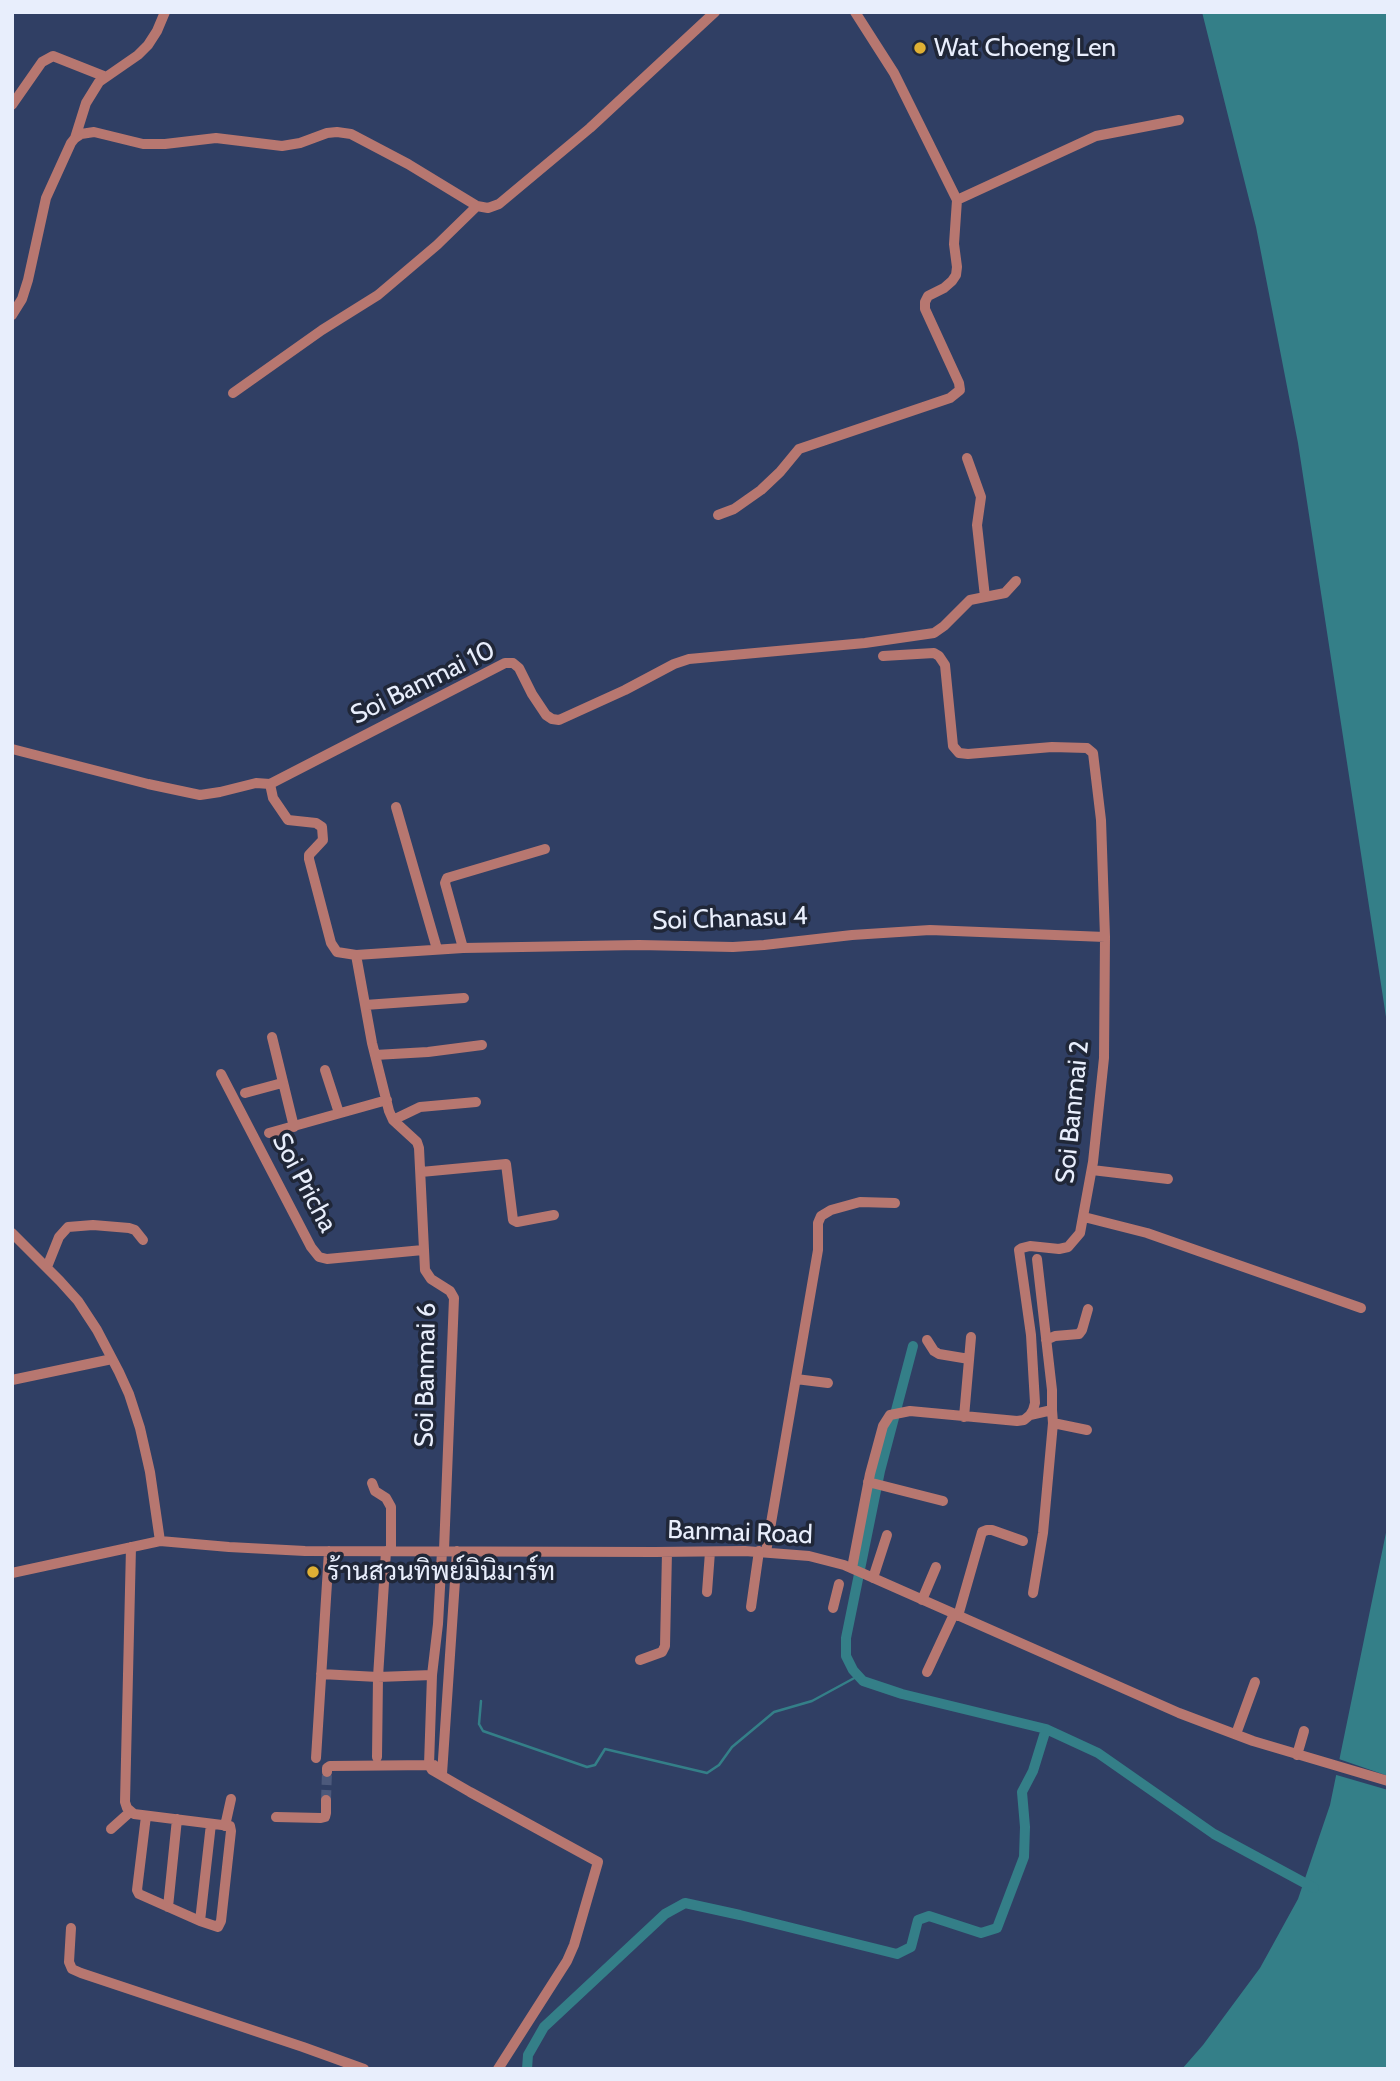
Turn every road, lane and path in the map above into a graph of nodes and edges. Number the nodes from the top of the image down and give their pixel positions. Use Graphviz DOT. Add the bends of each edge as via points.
graph roads {
  1 [pos="165,12"];
  2 [pos="715,12"];
  3 [pos="855,12"];
  4 [pos="106,77"];
  5 [pos="12,106"];
  6 [pos="1179,120"];
  7 [pos="75,138"];
  8 [pos="957,200"];
  9 [pos="477,206"];
  10 [pos="12,315"];
  11 [pos="233,393"];
  12 [pos="967,458"];
  13 [pos="718,515"];
  14 [pos="1016,581"];
  15 [pos="985,597"];
  16 [pos="883,656"];
  17 [pos="12,749"];
  18 [pos="270,784"];
  19 [pos="396,807"];
  20 [pos="545,849"];
  21 [pos="1105,937"];
  22 [pos="463,948"];
  23 [pos="437,949"];
  24 [pos="356,954"];
  25 [pos="464,998"];
  26 [pos="365,1005"];
  27 [pos="272,1037"];
  28 [pos="482,1045"];
  29 [pos="375,1055"];
  30 [pos="325,1070"];
  31 [pos="221,1074"];
  32 [pos="282,1083"];
  33 [pos="245,1093"];
  34 [pos="387,1100"];
  35 [pos="476,1102"];
  36 [pos="339,1114"];
  37 [pos="393,1120"];
  38 [pos="294,1127"];
  39 [pos="269,1133"];
  40 [pos="1092,1170"];
  41 [pos="421,1172"];
  42 [pos="1168,1179"];
  43 [pos="895,1203"];
  44 [pos="554,1215"];
  45 [pos="1084,1217"];
  46 [pos="15,1239"];
  47 [pos="143,1240"];
  48 [pos="423,1250"];
  49 [pos="1037,1259"];
  50 [pos="47,1267"];
  51 [pos="1361,1308"];
  52 [pos="1088,1309"];
  53 [pos="971,1337"];
  54 [pos="927,1339"];
  55 [pos="1046,1340"];
  56 [pos="112,1359"];
  57 [pos="969,1359"];
  58 [pos="796,1379"];
  59 [pos="12,1380"];
  60 [pos="828,1382"];
  61 [pos="1052,1410"];
  62 [pos="1030,1415"];
  63 [pos="964,1417"];
  64 [pos="1053,1423"];
  65 [pos="1087,1430"];
  66 [pos="868,1482"];
  67 [pos="372,1483"];
  68 [pos="943,1501"];
  69 [pos="887,1535"];
  70 [pos="160,1541"];
  71 [pos="1023,1541"];
  72 [pos="131,1547"];
  73 [pos="388,1550"];
  74 [pos="329,1551"];
  75 [pos="448,1551"];
  76 [pos="667,1552"];
  77 [pos="710,1552"];
  78 [pos="763,1552"];
  79 [pos="848,1567"];
  80 [pos="936,1567"];
  81 [pos="12,1573"];
  82 [pos="873,1578"];
  83 [pos="707,1592"];
  84 [pos="1033,1593"];
  85 [pos="922,1600"];
  86 [pos="751,1608"];
  87 [pos="834,1608"];
  88 [pos="956,1615"];
  89 [pos="640,1660"];
  90 [pos="927,1672"];
  91 [pos="321,1674"];
  92 [pos="432,1675"];
  93 [pos="378,1677"];
  94 [pos="1255,1682"];
  95 [pos="1304,1731"];
  96 [pos="1236,1734"];
  97 [pos="1297,1755"];
  98 [pos="376,1757"];
  99 [pos="316,1758"];
  100 [pos="429,1765"];
  101 [pos="442,1769"];
  102 [pos="327,1772"];
  103 [pos="1388,1781"];
  104 [pos="231,1800"];
  105 [pos="326,1800"];
  106 [pos="130,1812"];
  107 [pos="146,1816"];
  108 [pos="276,1817"];
  109 [pos="177,1819"];
  110 [pos="211,1824"];
  111 [pos="225,1826"];
  112 [pos="111,1829"];
  113 [pos="168,1907"];
  114 [pos="200,1921"];
  115 [pos="71,1928"];
  116 [pos="364,2069"];
  117 [pos="498,2069"];
  1 -- 4 [label="street" via="148,45"];
  2 -- 9 [label="street" via="590,128 499,204"];
  3 -- 8 [label="street" via="894,73"];
  4 -- 5 [label="street" via="53,56 42,62"];
  4 -- 7 [label="street" via="93,89"];
  6 -- 8 [label="street" via="1096,136"];
  7 -- 9 [label="street" via="87,132 143,144 216,138 282,146 327,133 351,134"];
  7 -- 10 [label="street" via="46,198 28,280"];
  8 -- 13 [label="street" via="956,275 928,296 925,309 959,383 959,393 799,449 761,490"];
  9 -- 11 [label="street" via="377,295"];
  12 -- 15 [label="street" via="981,497 977,525"];
  14 -- 15 [label="street, Soi Banmai 10" via="1005,593"];
  15 -- 18 [label="street, Soi Banmai 10" via="963,605 934,634 690,659 559,720 546,715 519,668 505,663"];
  16 -- 21 [label="street, Soi Banmai 2" via="939,656 945,665 953,746 960,753 1052,747 1091,750 1101,820"];
  17 -- 18 [label="street, Soi Banmai 10" via="200,795"];
  18 -- 24 [label="street" via="273,798 288,820 322,827 323,840 309,855 313,880 335,950"];
  19 -- 23 [label="street"];
  20 -- 22 [label="street" via="447,878"];
  21 -- 22 [label="street, Soi Chanasu 4" via="930,930 744,946"];
  21 -- 40 [label="street, Soi Banmai 2" via="1104,1058"];
  22 -- 23 [label="street, Soi Chanasu 4"];
  23 -- 24 [label="street, Soi Chanasu 4"];
  24 -- 26 [label="street, Soi Banmai 6"];
  25 -- 26 [label="street"];
  26 -- 29 [label="street, Soi Banmai 6"];
  27 -- 32 [label="street"];
  28 -- 29 [label="street"];
  29 -- 34 [label="street, Soi Banmai 6"];
  30 -- 36 [label="street"];
  31 -- 48 [label="street, Soi Pricha" via="319,1257"];
  32 -- 33 [label="street"];
  32 -- 38 [label="street"];
  34 -- 36 [label="street"];
  34 -- 37 [label="street, Soi Banmai 6"];
  35 -- 37 [label="street" via="420,1107"];
  36 -- 38 [label="street"];
  37 -- 41 [label="street, Soi Banmai 6" via="417,1142"];
  38 -- 39 [label="street"];
  40 -- 42 [label="street"];
  40 -- 45 [label="street, Soi Banmai 2"];
  41 -- 44 [label="street" via="506,1164 513,1220"];
  41 -- 48 [label="street, Soi Banmai 6"];
  43 -- 58 [label="street" via="860,1202 821,1216"];
  45 -- 51 [label="street" via="1147,1233"];
  45 -- 62 [label="street, Soi Banmai 2" via="1080,1233 1059,1250 1030,1246 1019,1250 1031,1335 1035,1403"];
  46 -- 50 [label="street"];
  47 -- 50 [label="street" via="129,1228 68,1227"];
  48 -- 75 [label="street, Soi Banmai 6" via="427,1275 450,1291 455,1304"];
  49 -- 55 [label="street"];
  50 -- 56 [label="street" via="78,1301"];
  52 -- 55 [label="street" via="1079,1334"];
  53 -- 57 [label="street"];
  54 -- 57 [label="street" via="939,1354"];
  55 -- 61 [label="street"];
  56 -- 59 [label="street"];
  56 -- 70 [label="street" via="140,1428"];
  57 -- 63 [label="street"];
  58 -- 60 [label="street"];
  58 -- 78 [label="street"];
  61 -- 62 [label="street"];
  61 -- 64 [label="street"];
  62 -- 63 [label="street" via="1017,1421"];
  63 -- 66 [label="street" via="910,1411 890,1415"];
  64 -- 65 [label="street"];
  64 -- 84 [label="street"];
  66 -- 68 [label="street"];
  66 -- 79 [label="street"];
  67 -- 73 [label="street" via="391,1507"];
  69 -- 82 [label="street"];
  70 -- 72 [label="street, Banmai Road"];
  70 -- 74 [label="street, Banmai Road"];
  71 -- 88 [label="street" via="992,1530 982,1532"];
  72 -- 81 [label="street, Banmai Road"];
  72 -- 106 [label="street" via="125,1802"];
  73 -- 74 [label="street, Banmai Road"];
  73 -- 75 [label="street, Banmai Road"];
  73 -- 93 [label="street"];
  74 -- 91 [label="street"];
  75 -- 76 [label="street, Banmai Road"];
  75 -- 92 [label="street"];
  75 -- 101 [label="street"];
  76 -- 77 [label="street, Banmai Road"];
  76 -- 89 [label="street" via="665,1646"];
  77 -- 78 [label="street, Banmai Road"];
  77 -- 83 [label="street"];
  78 -- 79 [label="street, Banmai Road" via="809,1556"];
  78 -- 86 [label="street"];
  79 -- 82 [label="street, Banmai Road"];
  79 -- 87 [label="street"];
  80 -- 85 [label="street"];
  82 -- 85 [label="street, Banmai Road"];
  85 -- 88 [label="street, Banmai Road"];
  88 -- 90 [label="street"];
  88 -- 96 [label="street, Banmai Road"];
  91 -- 93 [label="street"];
  91 -- 99 [label="street"];
  92 -- 93 [label="street"];
  92 -- 100 [label="street"];
  93 -- 98 [label="street"];
  94 -- 96 [label="street"];
  95 -- 97 [label="street"];
  96 -- 97 [label="street, Banmai Road"];
  97 -- 103 [label="street, Banmai Road"];
  100 -- 101 [label="street"];
  100 -- 102 [label="street" via="330,1766"];
  101 -- 117 [label="street" via="470,1792 598,1861 567,1961"];
  104 -- 111 [label="street"];
  105 -- 108 [label="street" via="325,1817"];
  106 -- 107 [label="street"];
  106 -- 112 [label="street"];
  107 -- 109 [label="street"];
  107 -- 113 [label="street" via="137,1889"];
  109 -- 110 [label="street"];
  109 -- 113 [label="street"];
  110 -- 111 [label="street"];
  110 -- 114 [label="street"];
  111 -- 114 [label="street" via="231,1829 221,1921 218,1927"];
  113 -- 114 [label="street"];
  115 -- 116 [label="street" via="72,1969"];
}
